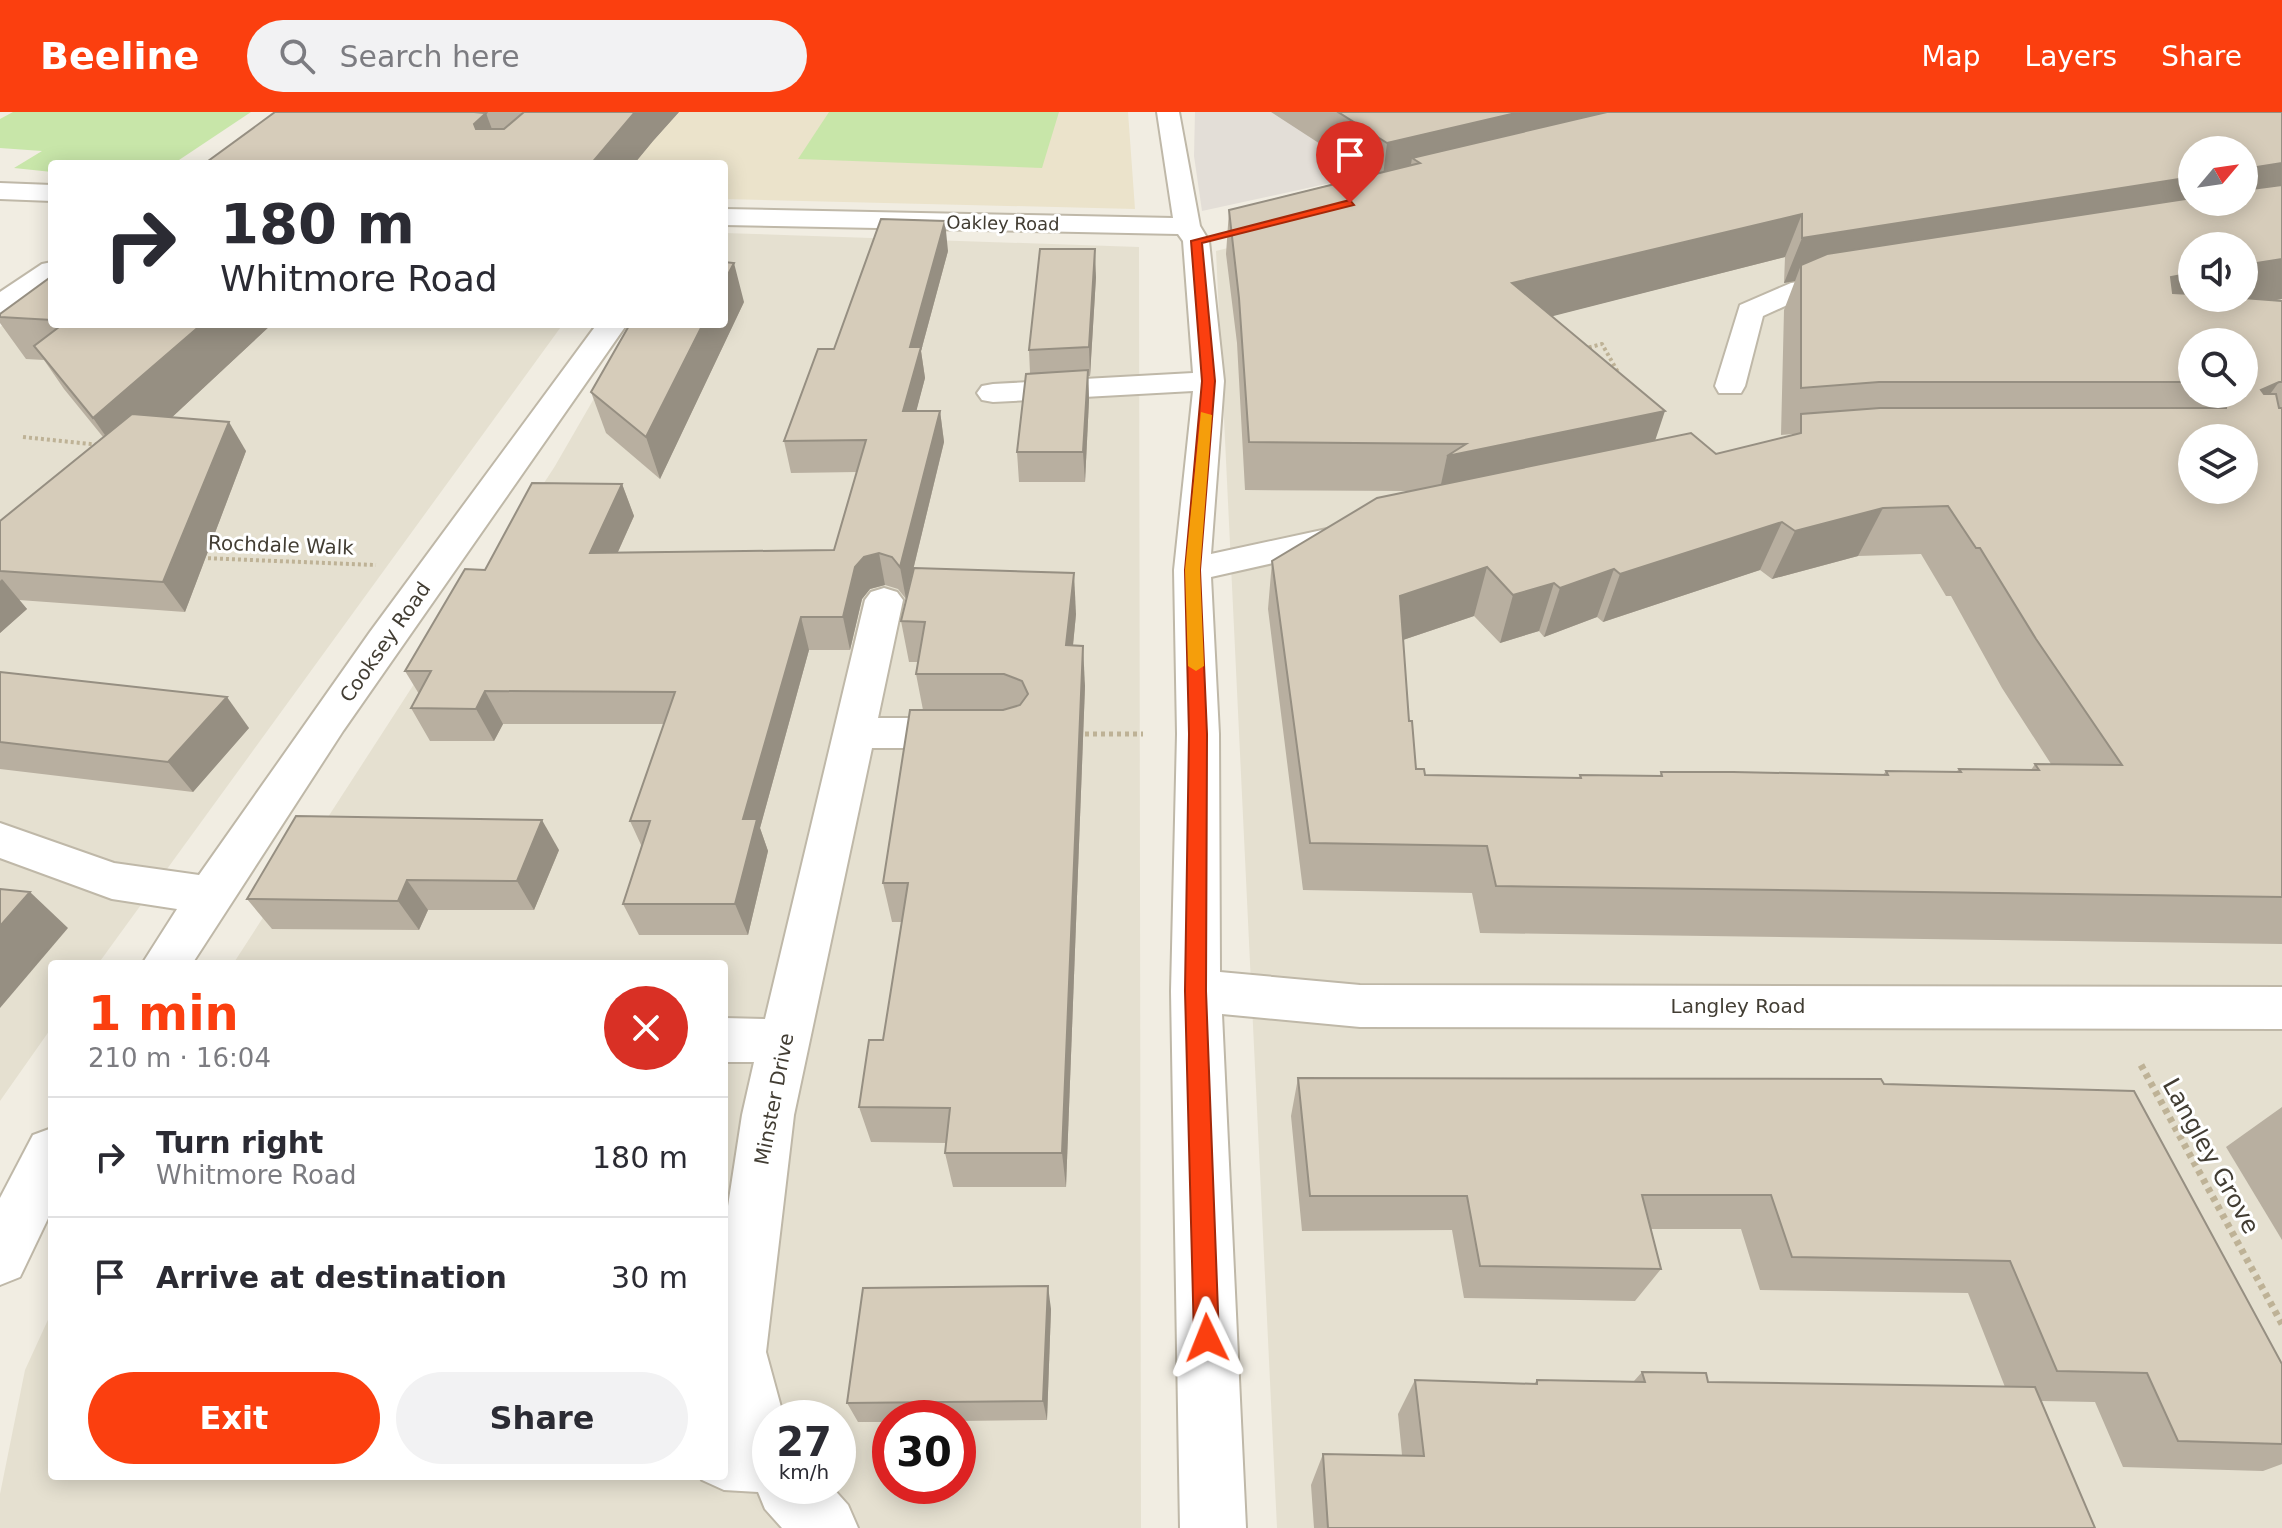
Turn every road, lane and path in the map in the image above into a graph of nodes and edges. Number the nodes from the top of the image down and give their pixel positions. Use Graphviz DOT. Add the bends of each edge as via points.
graph roads {
  1 [pos="1168,112"];
  2 [pos="0,191"];
  3 [pos="48,193"];
  4 [pos="728,217"];
  5 [pos="1204,233"];
  6 [pos="48,273"];
  7 [pos="1878,277"];
  8 [pos="0,305"];
  9 [pos="609,328"];
  10 [pos="1573,352"];
  11 [pos="1209,381"];
  12 [pos="1625,384"];
  13 [pos="1730,386"];
  14 [pos="993,393"];
  15 [pos="23,437"];
  16 [pos="114,447"];
  17 [pos="1377,530"];
  18 [pos="188,557"];
  19 [pos="436,569"];
  20 [pos="1192,570"];
  21 [pos="884,600"];
  22 [pos="854,733"];
  23 [pos="1008,733"];
  24 [pos="1198,734"];
  25 [pos="0,840"];
  26 [pos="209,895"];
  27 [pos="168,960"];
  28 [pos="1196,991"];
  29 [pos="2109,1006"];
  30 [pos="2282,1008"];
  31 [pos="728,1040"];
  32 [pos="785,1041"];
  33 [pos="48,1161"];
  34 [pos="0,1257"];
  35 [pos="2282,1324"];
  36 [pos="752,1425"];
  37 [pos="800,1504"];
  38 [pos="825,1528"];
  39 [pos="1213,1528"];
  1 -- 5 [label="street"];
  2 -- 3 [label="street"];
  4 -- 5 [label="street, Oakley Road"];
  5 -- 11 [label="street"];
  6 -- 8 [label="street"];
  7 -- 13 [label="street" via="1801,289 1750,311"];
  9 -- 19 [label="street, Cooksey Road"];
  10 -- 12 [label="path" via="1602,344"];
  11 -- 14 [label="street"];
  11 -- 20 [label="street"];
  15 -- 16 [label="path"];
  17 -- 20 [label="street"];
  18 -- 19 [label="path, Rochdale Walk"];
  19 -- 26 [label="street, Cooksey Road"];
  20 -- 24 [label="street"];
  21 -- 22 [label="street, Minster Drive"];
  22 -- 23 [label="street"];
  22 -- 32 [label="street, Minster Drive"];
  23 -- 24 [label="path"];
  24 -- 28 [label="street"];
  25 -- 26 [label="street" via="112,881"];
  26 -- 27 [label="street, Cooksey Road"];
  28 -- 29 [label="street, Langley Road" via="1360,1006"];
  28 -- 39 [label="street"];
  29 -- 30 [label="street, Langley Road"];
  29 -- 35 [label="path, Langley Grove"];
  31 -- 32 [label="street"];
  32 -- 36 [label="street, Minster Drive" via="768,1115 736,1352"];
  33 -- 34 [label="street"];
  37 -- 38 [label="street, Minster Drive"];
}
